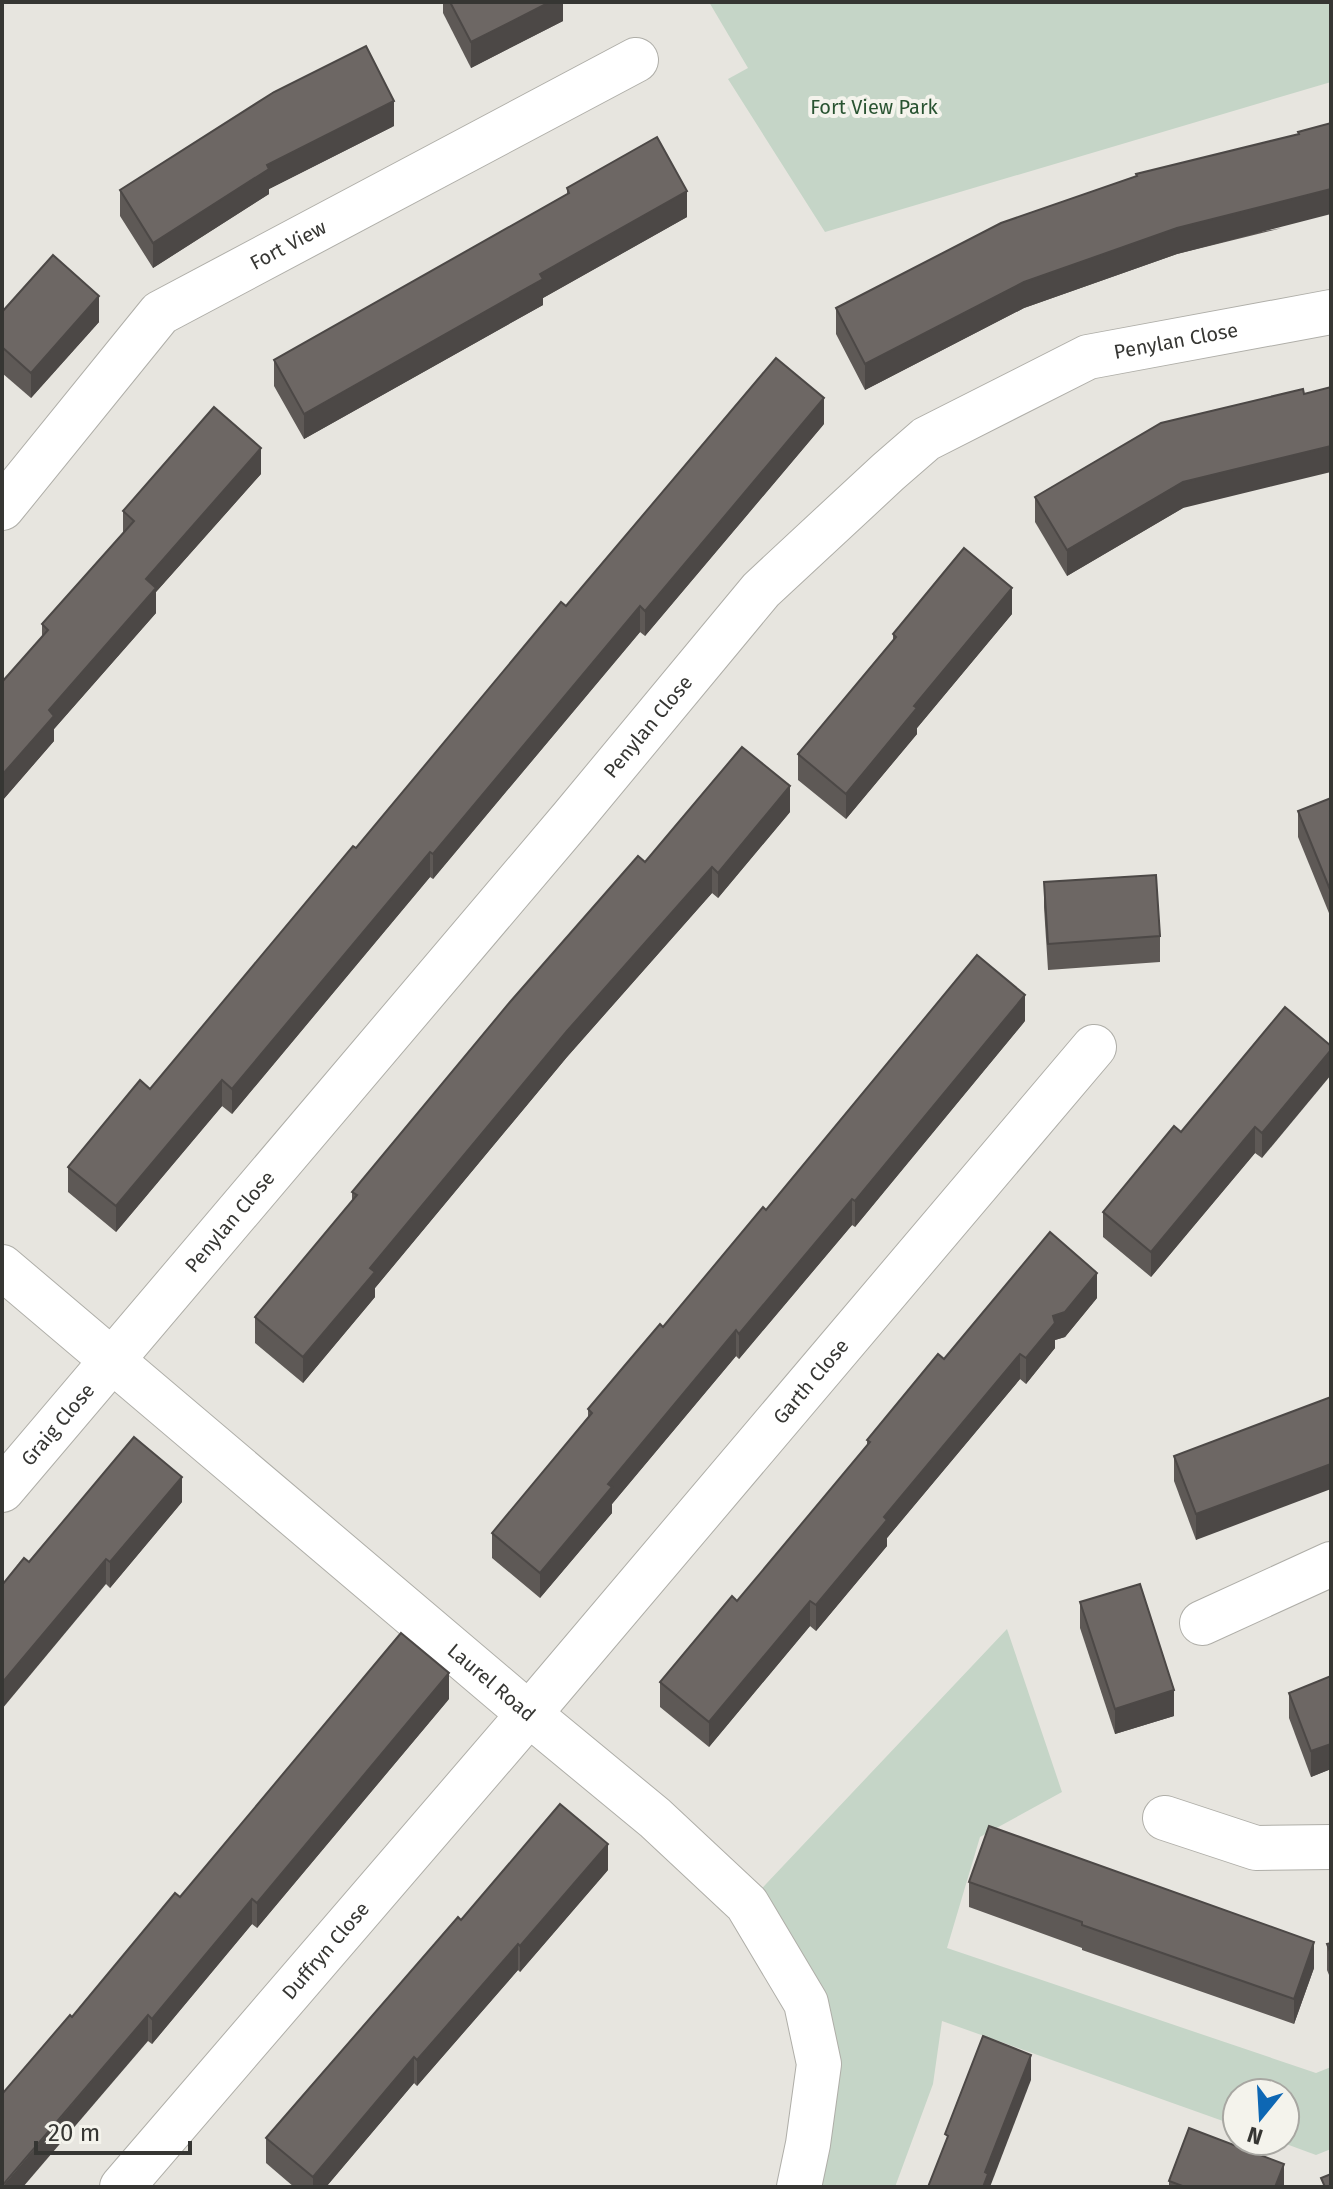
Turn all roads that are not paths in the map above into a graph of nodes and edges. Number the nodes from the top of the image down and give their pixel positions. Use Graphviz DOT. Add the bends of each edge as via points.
graph roads {
  1 [pos="636,60"];
  2 [pos="1331,312"];
  3 [pos="2,508"];
  4 [pos="1094,1047"];
  5 [pos="2,1267"];
  6 [pos="114,1361"];
  7 [pos="2,1490"];
  8 [pos="1331,1564"];
  9 [pos="1202,1623"];
  10 [pos="529,1714"];
  11 [pos="1165,1818"];
  12 [pos="1331,1847"];
  13 [pos="122,2187"];
  14 [pos="799,2187"];
  1 -- 3 [label="street, Fort View" via="160,313"];
  2 -- 6 [label="street, Penylan Close" via="1088,357 926,439 761,590"];
  4 -- 10 [label="street, Garth Close"];
  5 -- 6 [label="street, Laurel Road"];
  6 -- 7 [label="street, Graig Close"];
  6 -- 10 [label="street, Laurel Road"];
  8 -- 9 [label="street"];
  10 -- 13 [label="street, Duffryn Close"];
  10 -- 14 [label="street, Laurel Road" via="655,1818 747,1904 806,2003 819,2064"];
  11 -- 12 [label="street" via="1256,1848"];
}
